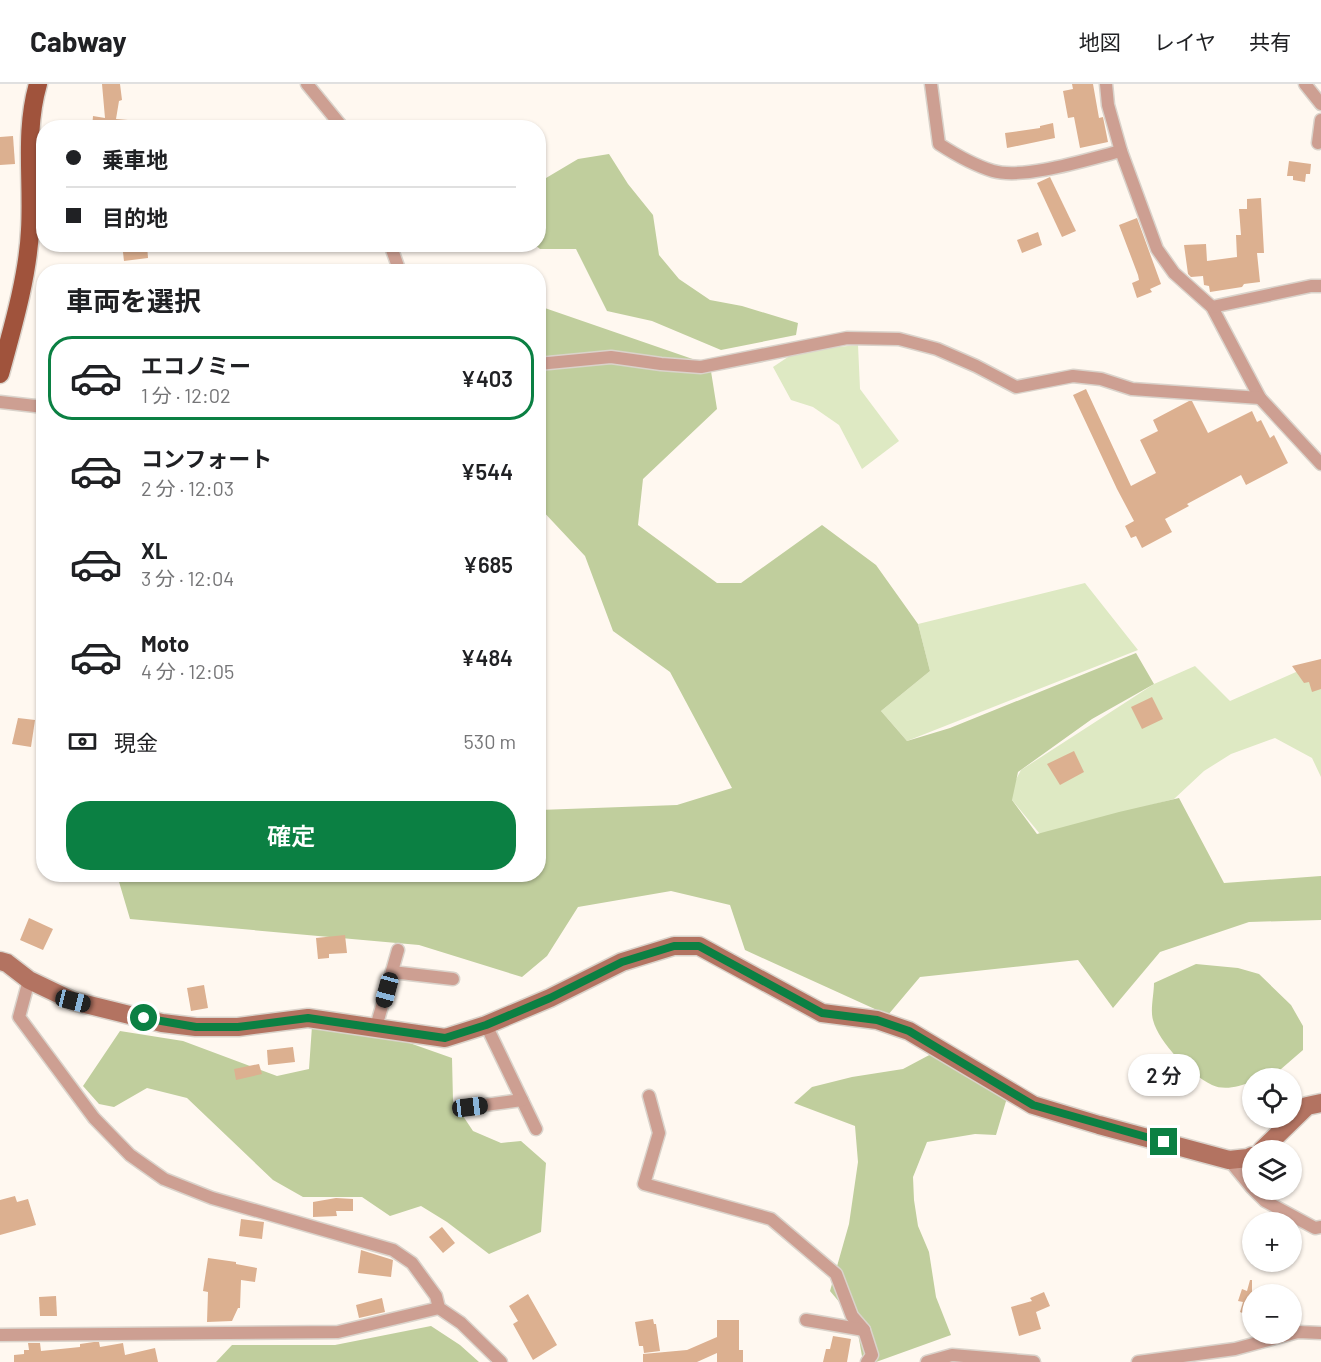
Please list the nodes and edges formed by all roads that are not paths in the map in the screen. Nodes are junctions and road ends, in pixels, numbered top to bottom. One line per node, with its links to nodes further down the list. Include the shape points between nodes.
1 (38, 84): 14 (main road, via 32,103 29,148 31,214 27,262)
2 (307, 84): 7 (street)
3 (932, 84): 10 (street, via 939,144 994,171 1019,174)
4 (1106, 84): 10 (street)
5 (1305, 84): 6 (street)
6 (1321, 104)
7 (336, 120)
8 (1321, 120): 9 (street)
9 (1318, 143)
10 (1121, 151): 12 (street, via 1157,249 1174,273)
11 (1321, 286): 12 (street)
12 (1212, 307): 15 (street)
13 (546, 363): 15 (street, via 611,357 701,367 847,338 898,339 976,366 1016,387 1073,376 1101,379 1132,389)
14 (0, 374)
15 (1260, 398): 18 (street)
16 (0, 402): 17 (street)
17 (36, 406)
18 (1321, 464)
19 (398, 950): 21 (street)
20 (0, 961): 23 (street)
21 (392, 972): 22 (street); 25 (street)
22 (453, 979)
23 (29, 980): 25 (street, via 73,1001 184,1026 238,1027 308,1018); 37 (street, via 19,1017 94,1118 130,1155 164,1179 212,1198 393,1250 412,1263)
24 (486, 1025): 25 (street, via 445,1038); 27 (street); 33 (street, via 622,962 674,946 699,946 822,1013 877,1020 909,1031 1033,1105)
25 (376, 1027)
26 (649, 1096): 39 (street, via 658,1133 644,1184 771,1219 836,1274 852,1316)
27 (522, 1100): 29 (street); 30 (street)
28 (1321, 1103): 31 (street, via 1307,1106)
29 (470, 1107)
30 (536, 1129)
31 (1272, 1140)
32 (1242, 1159): 33 (street)
33 (1229, 1160): 34 (street)
34 (1242, 1176)
35 (1264, 1200): 36 (street, via 1315,1228)
36 (1321, 1227)
37 (440, 1308): 41 (street, via 338,1332); 43 (street)
38 (806, 1320): 39 (street)
39 (864, 1330): 44 (street, via 872,1355)
40 (1321, 1333): 42 (street, via 1298,1332)
41 (0, 1335)
42 (1205, 1358): 47 (street)
43 (501, 1362)
44 (867, 1362)
45 (927, 1362): 46 (street, via 952,1355)
46 (1034, 1362)
47 (1138, 1362)

